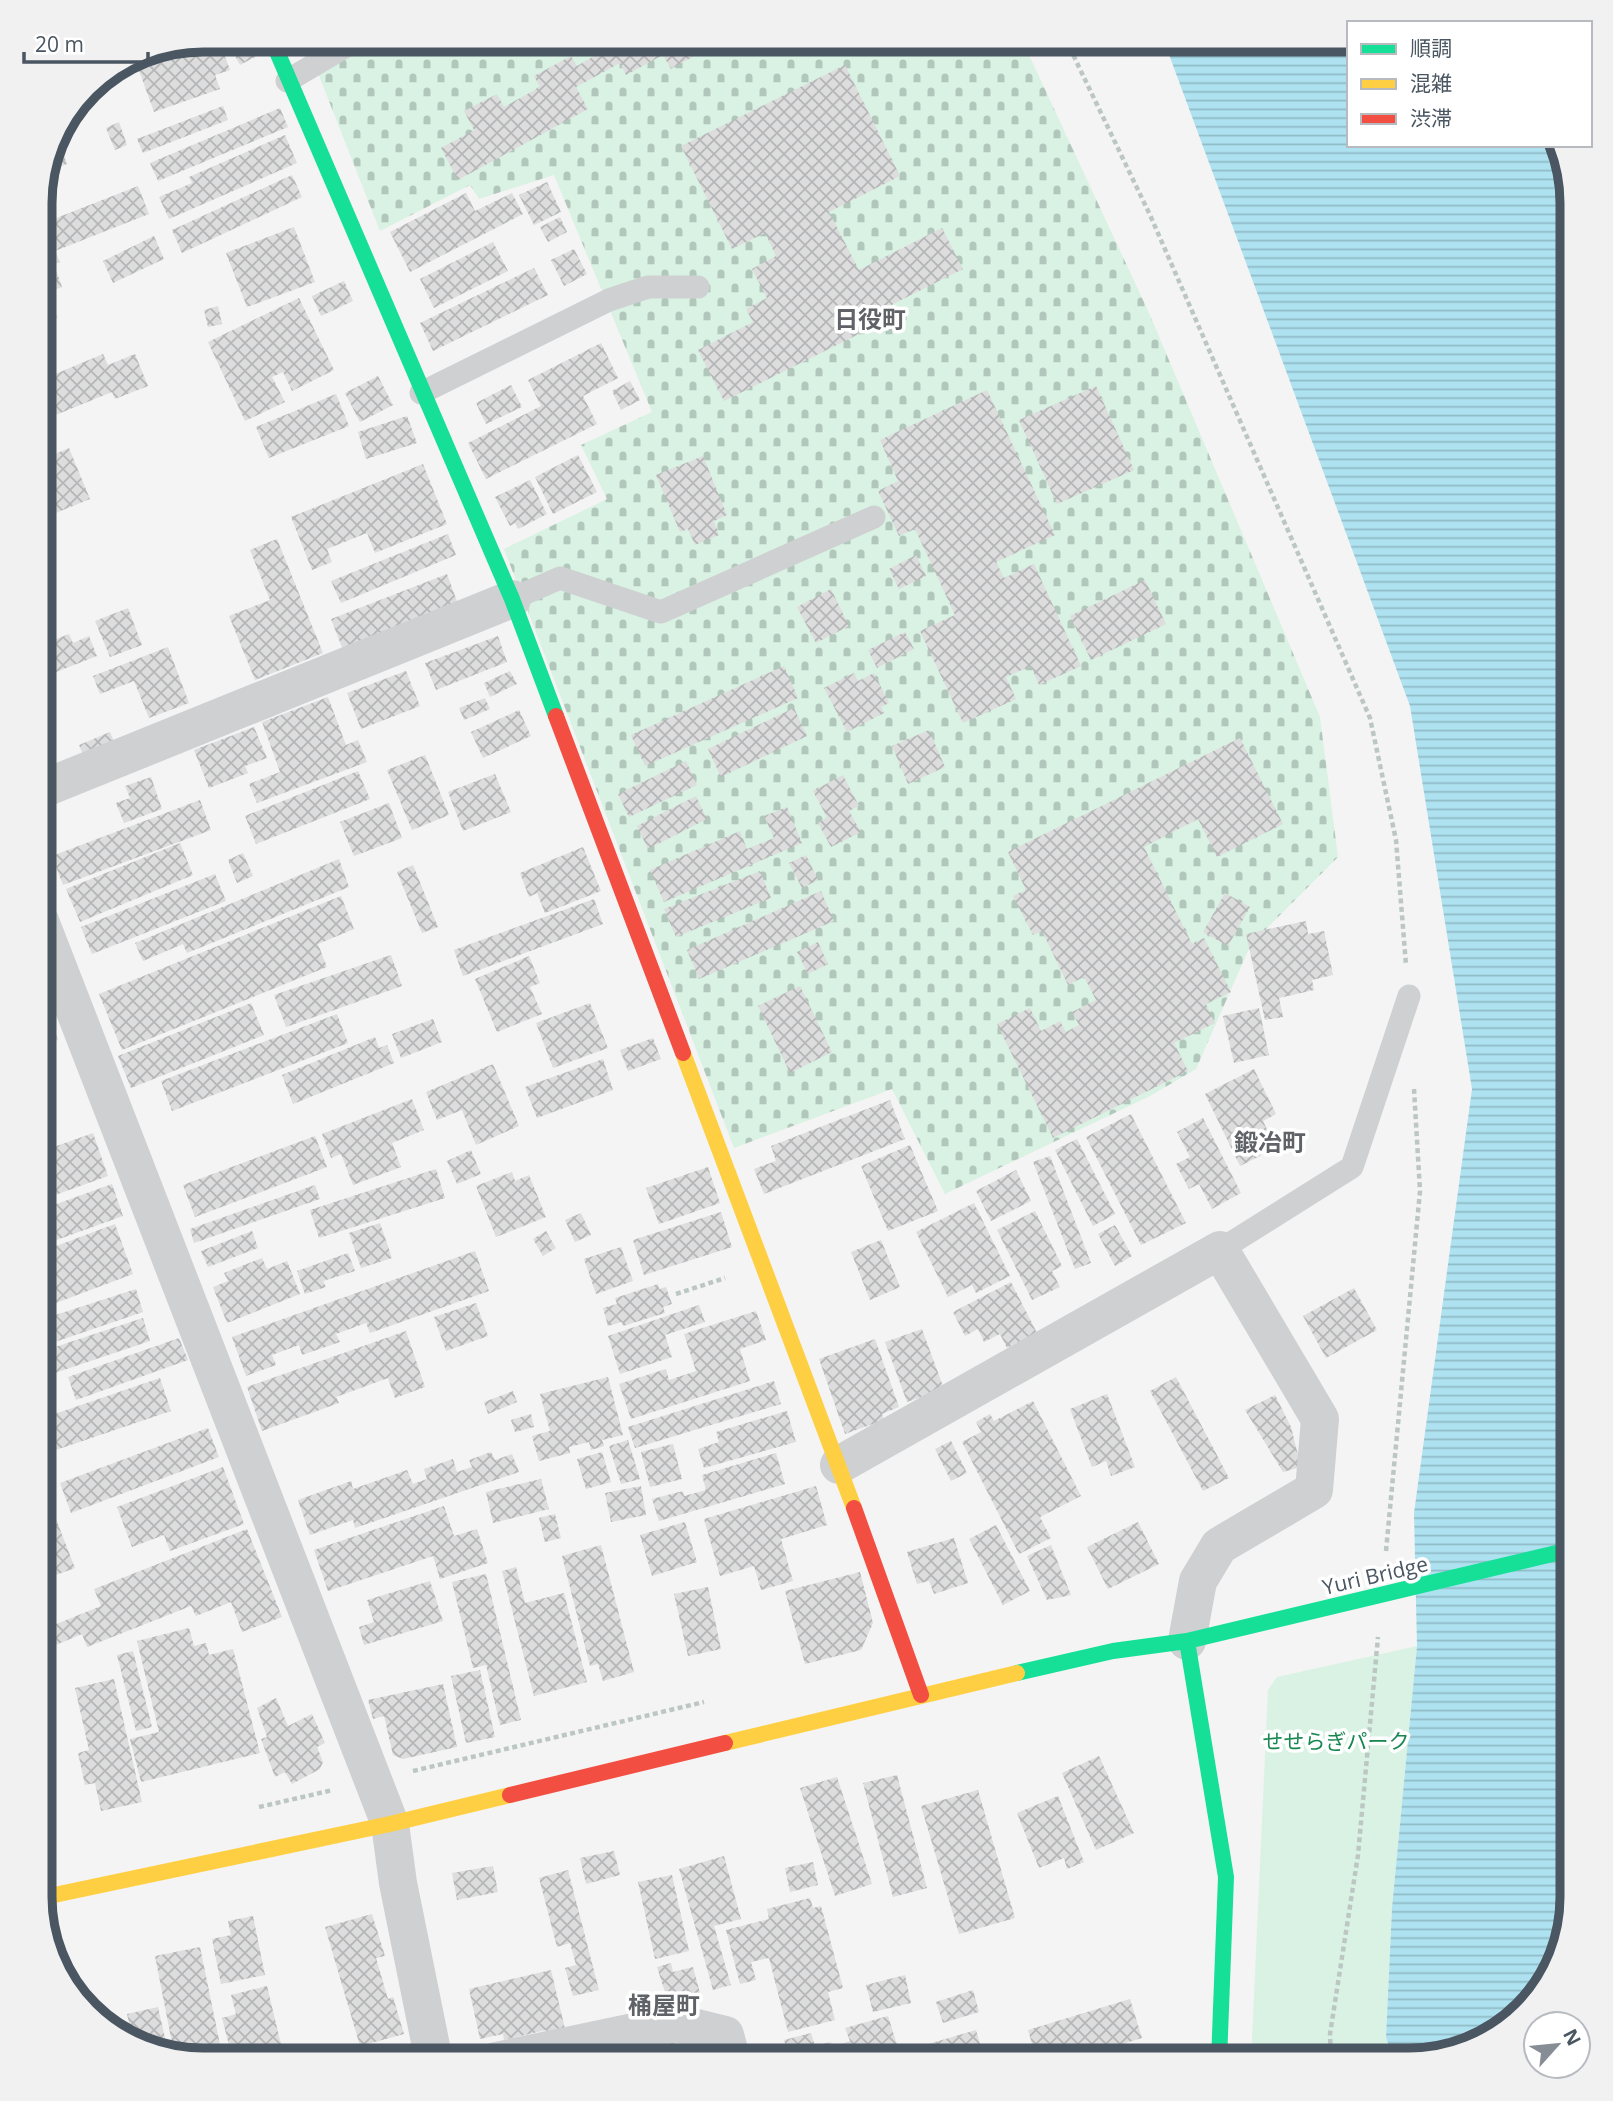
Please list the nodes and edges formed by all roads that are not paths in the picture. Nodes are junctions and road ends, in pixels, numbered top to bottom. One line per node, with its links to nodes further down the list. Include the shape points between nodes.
1 (277, 53): 3 (street)
2 (334, 53): 3 (lane)
3 (287, 81): 5 (street)
4 (698, 287): 5 (lane, via 648,287 609,300)
5 (421, 393): 7 (street)
6 (874, 517): 7 (lane, via 661,612 560,578)
7 (512, 599): 8 (street); 12 (street)
8 (53, 785)
9 (53, 954): 16 (street)
10 (1409, 996): 11 (lane, via 1353,1167)
11 (1220, 1250): 12 (street); 14 (street, via 1320,1419 1314,1490 1219,1546 1198,1581)
12 (839, 1465): 15 (street)
13 (1560, 1552): 14 (street, Yuri Bridge)
14 (1187, 1641): 15 (street, Yuri Bridge, via 1113,1651); 21 (street, via 1226,1877)
15 (921, 1695): 16 (street, Yuri Bridge)
16 (390, 1824): 17 (street, Yuri Bridge); 18 (street)
17 (52, 1895)
18 (431, 2048)
19 (558, 2048): 20 (street, via 676,2023 725,2035)
20 (728, 2048)
21 (1219, 2048)

